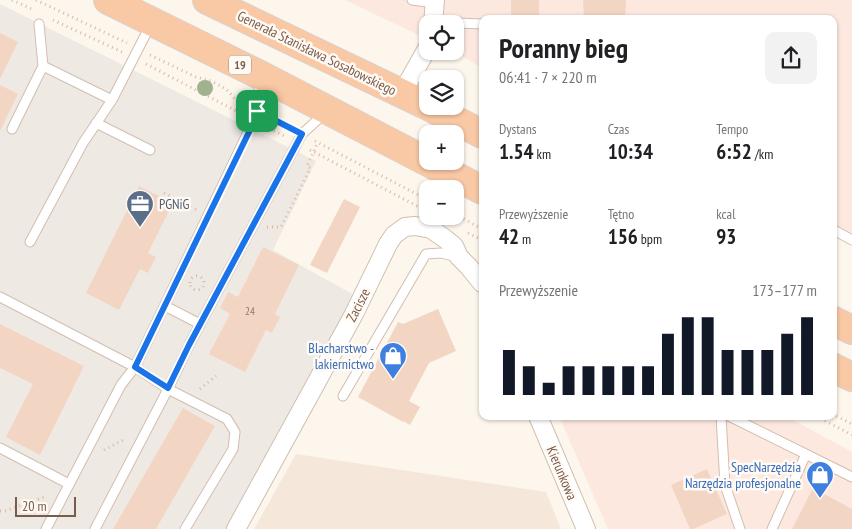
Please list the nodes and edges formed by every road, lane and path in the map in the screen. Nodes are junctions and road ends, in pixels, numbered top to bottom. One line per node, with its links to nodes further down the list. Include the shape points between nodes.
1 (12, 0): 7 (path)
2 (36, 0): 14 (path)
3 (108, 0): 10 (highway, 19)
4 (207, 0): 19 (highway, Generała Stanisława Sosabowskiego)
5 (412, 0): 6 (lane)
6 (435, 1): 8 (street)
7 (39, 13)
8 (434, 15)
9 (48, 17): 15 (path)
10 (152, 22): 14 (lane); 18 (highway, 19)
11 (39, 24): 17 (lane)
12 (464, 24): 13 (lane)
13 (479, 24)
14 (138, 49): 15 (lane); 23 (path, via 211,81 226,89 235,100)
15 (134, 58): 20 (lane); 25 (path)
16 (421, 60): 19 (street)
17 (43, 66): 20 (lane); 27 (lane)
18 (260, 75): 22 (highway, 19); 23 (lane)
19 (402, 93): 21 (highway, Generała Stanisława Sosabowskiego)
20 (112, 100): 26 (lane)
21 (419, 102)
22 (328, 110): 29 (lane); 32 (highway, 19)
23 (257, 111): 25 (lane); 29 (path)
24 (445, 115): 28 (highway, Generała Stanisława Sosabowskiego)
25 (254, 120): 30 (path); 46 (lane)
26 (96, 124): 31 (lane); 41 (lane)
27 (12, 128)
28 (479, 132)
29 (302, 134): 30 (lane); 34 (path)
30 (297, 143): 35 (path); 48 (lane)
31 (150, 150)
32 (479, 188)
33 (164, 193): 36 (path)
34 (419, 195)
35 (419, 207)
36 (197, 210)
37 (464, 219): 38 (path)
38 (479, 227)
39 (837, 232): 40 (lane)
40 (852, 240)
41 (30, 242)
42 (458, 257): 44 (street, Zacisze); 55 (lane, via 426,254); 74 (street, Zacisze, via 454,246 431,230 405,227 394,235)
43 (192, 278): 43 (path, via 192,288 196,291 203,288 203,279 198,276)
44 (479, 279)
45 (0, 297): 50 (lane)
46 (165, 306): 48 (lane); 50 (lane)
47 (837, 322): 49 (highway)
48 (200, 324): 54 (lane)
49 (852, 330)
50 (135, 367): 54 (lane); 67 (lane, via 121,385)
51 (837, 370): 53 (highway)
52 (216, 376): 56 (path)
53 (852, 377)
54 (168, 388): 56 (lane); 63 (lane)
55 (343, 396)
56 (188, 399): 73 (lane, via 227,419 235,432 233,449)
57 (837, 416): 62 (path)
58 (540, 420): 75 (street, Kierunkowa)
59 (721, 420): 76 (lane, via 725,485)
60 (737, 420): 66 (lane)
61 (824, 420): 64 (path)
62 (852, 424)
63 (149, 425): 67 (path); 72 (lane)
64 (852, 435)
65 (0, 448): 69 (lane)
66 (806, 454): 68 (lane); 77 (lane)
67 (80, 464): 69 (lane)
68 (852, 477)
69 (68, 486): 70 (path); 71 (lane)
70 (0, 511)
71 (46, 529)
72 (95, 529)
73 (186, 529)
74 (236, 529)
75 (586, 529)
76 (740, 529)
77 (772, 529)

